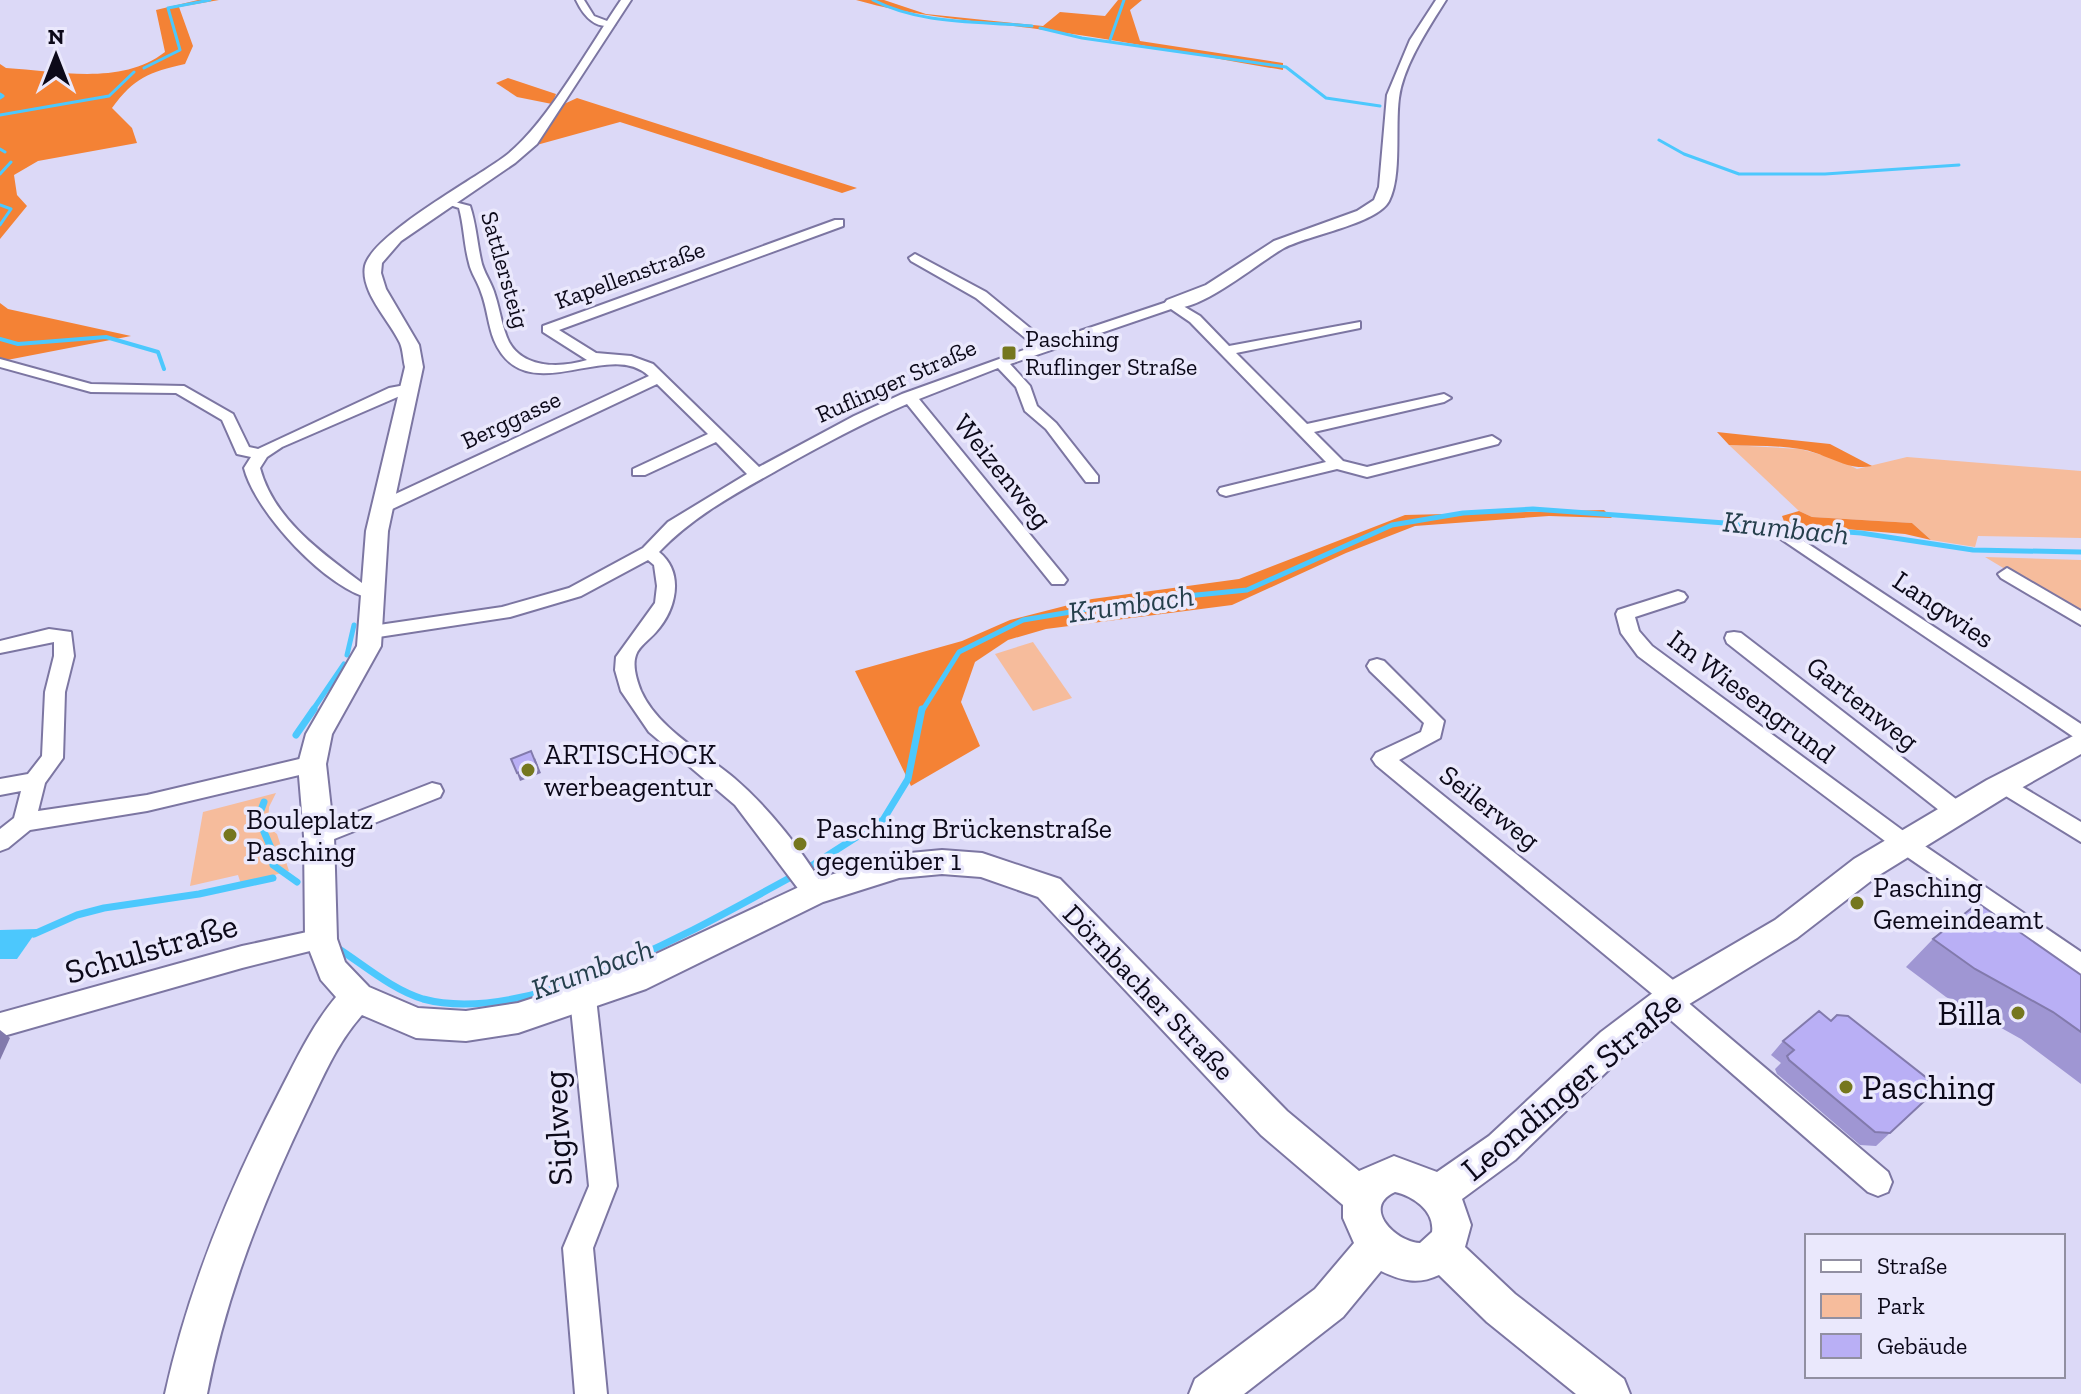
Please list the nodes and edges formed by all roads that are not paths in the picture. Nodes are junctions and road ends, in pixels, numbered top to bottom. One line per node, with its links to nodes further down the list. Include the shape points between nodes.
1 (580, 0): 4 (street, via 597,22)
2 (626, 0): 4 (street, Dörnbacher Straße)
3 (1441, 0): 8 (street, Ruflinger Straße, via 1416,40 1393,95 1381,202 1280,244 1212,289)
4 (611, 24): 5 (street, Dörnbacher Straße, via 532,141)
5 (451, 202): 12 (street, Sattlersteig, via 464,206 475,263 501,340 512,357 549,369); 16 (street, Dörnbacher Straße, via 395,238 373,267 378,289 413,356)
6 (839, 223): 12 (street, Kapellenstraße, via 548,329 584,353)
7 (915, 258): 10 (street, via 981,295)
8 (1173, 304): 10 (street, Ruflinger Straße); 11 (street)
9 (1355, 325): 11 (street)
10 (1044, 346): 13 (street, Ruflinger Straße)
11 (1226, 351): 19 (street)
12 (604, 359): 15 (street, Kapellenstraße, via 636,361)
13 (1000, 361): 17 (street, Ruflinger Straße); 26 (street, via 1023,386 1030,408)
14 (0, 363): 22 (street, via 91,388 179,389 228,417 243,451)
15 (660, 377): 20 (street, Kapellenstraße); 28 (street, Berggasse)
16 (411, 386): 22 (street); 28 (street, Dörnbacher Straße)
17 (907, 397): 25 (street, Ruflinger Straße); 32 (street, Weizenweg)
18 (1444, 398): 19 (street)
19 (1303, 430): 23 (street)
20 (719, 435): 24 (street); 25 (street, Kapellenstraße)
21 (1492, 441): 23 (street, via 1367,472)
22 (261, 454): 33 (street, via 252,468 254,481 291,533 361,591)
23 (1337, 464): 27 (street)
24 (639, 472)
25 (757, 474): 30 (street, Ruflinger Straße, via 682,520)
26 (1092, 479)
27 (1226, 491)
28 (382, 507): 33 (street, Dörnbacher Straße)
29 (1778, 529): 40 (street, Langwies)
30 (649, 552): 36 (street, Ruflinger Straße, via 575,592 536,606); 53 (street, via 662,563 665,599 658,622 625,655 630,685 652,721 742,798)
31 (2007, 574): 35 (street)
32 (1058, 580)
33 (373, 593): 36 (street, Dörnbacher Straße)
34 (1678, 597): 52 (street, Im Wiesengrund, via 1625,614 1637,643)
35 (2081, 619)
36 (372, 632): 42 (street, Dörnbacher Straße, via 319,734)
37 (1734, 638): 47 (street, Gartenweg)
38 (0, 647): 43 (street, via 64,636 52,758)
39 (1377, 666): 58 (street, Seilerweg, via 1431,716 1434,729 1383,759)
40 (2081, 734)
41 (2081, 742): 44 (street, Leondinger Straße)
42 (312, 764): 48 (street, via 147,803); 50 (street, Dörnbacher Straße)
43 (35, 781): 45 (street); 48 (street)
44 (2004, 784): 47 (street, Leondinger Straße); 49 (street)
45 (0, 787)
46 (432, 791): 50 (street)
47 (1957, 812): 52 (street, Leondinger Straße)
48 (24, 822): 51 (street)
49 (2081, 833)
50 (319, 836): 54 (street, Dörnbacher Straße)
51 (0, 842)
52 (1905, 844): 55 (street); 58 (street, Leondinger Straße, via 1786,929)
53 (804, 879): 57 (street, Dörnbacher Straße, via 635,979); 62 (street, Dörnbacher Straße, via 942,862 982,865 1049,888 1274,1123)
54 (321, 939): 56 (street, Dörnbacher Straße, via 332,970); 59 (street, Schulstraße)
55 (2081, 965)
56 (357, 997): 57 (street, Dörnbacher Straße, via 416,1023 441,1026 518,1018); 65 (street, via 330,1031 255,1179 218,1275)
57 (583, 998): 66 (street, Siglweg, via 603,1186 578,1248)
58 (1671, 998): 60 (street); 61 (street, Leondinger Straße, via 1613,1043 1502,1148)
59 (0, 1025)
60 (1878, 1182)
61 (1437, 1194): 62 (street, via 1417,1178 1394,1174 1374,1181); 64 (street, via 1449,1217)
62 (1362, 1197): 63 (street, via 1365,1228)
63 (1377, 1246): 64 (street, via 1418,1263); 67 (street, via 1329,1303)
64 (1442, 1251): 68 (street, via 1501,1308)
65 (186, 1394)
66 (591, 1394)
67 (1210, 1394)
68 (1609, 1394)

